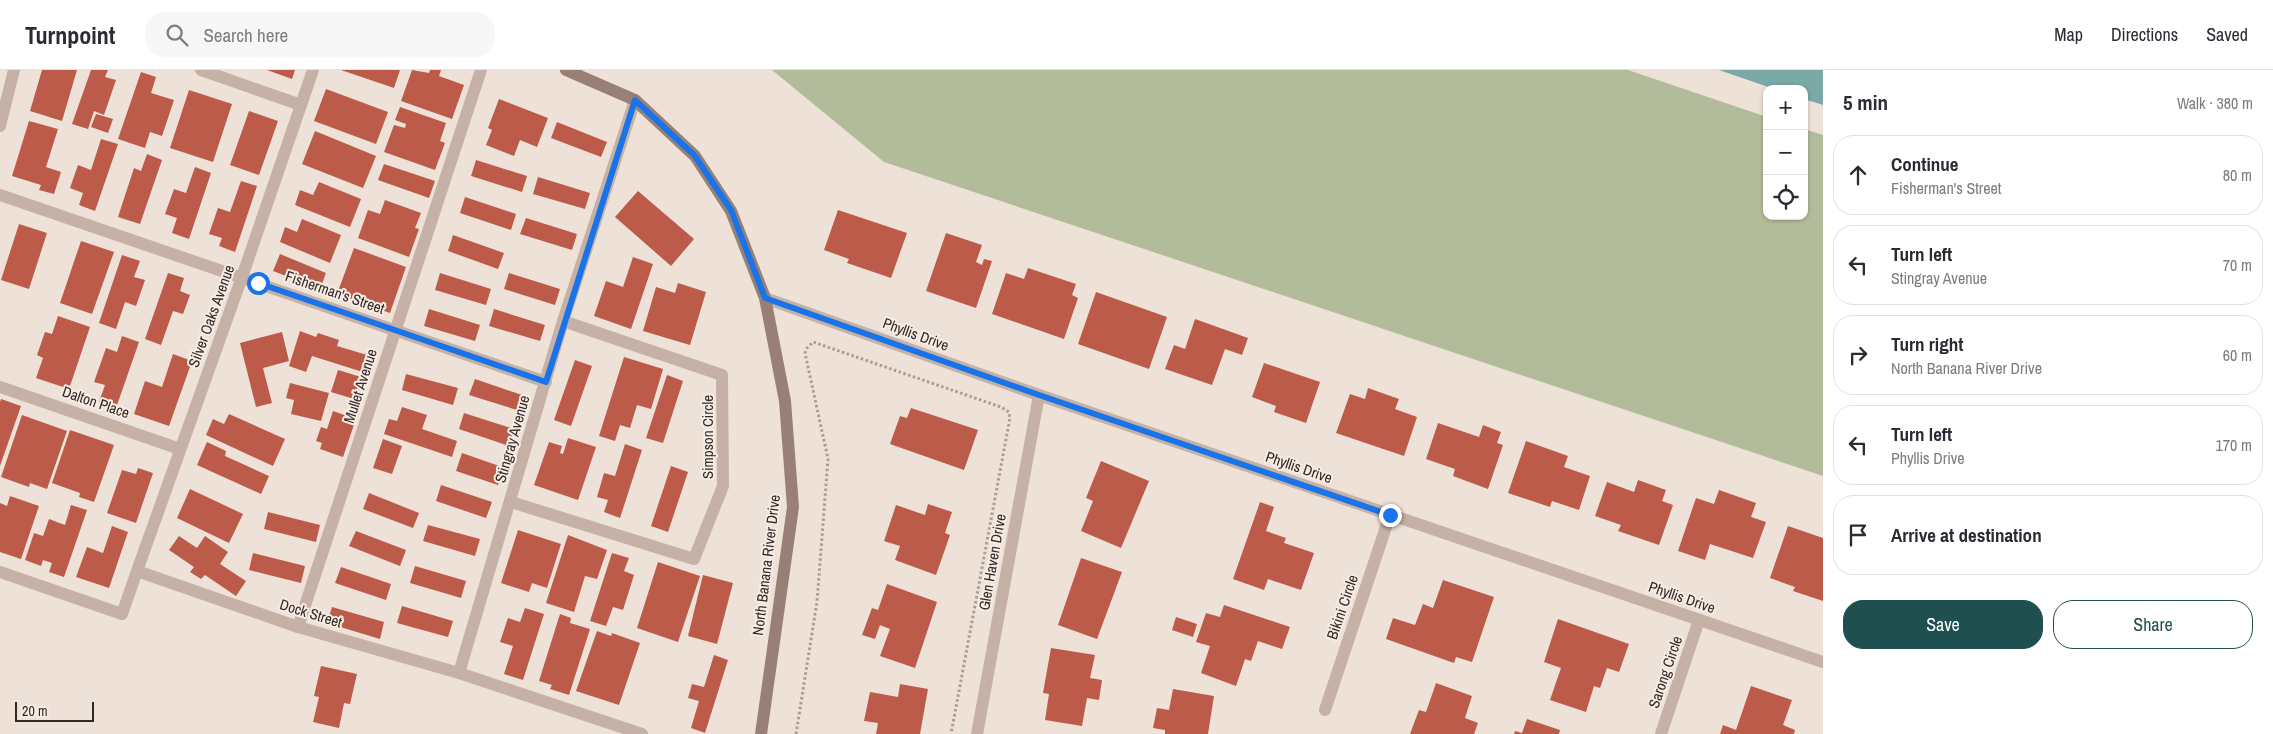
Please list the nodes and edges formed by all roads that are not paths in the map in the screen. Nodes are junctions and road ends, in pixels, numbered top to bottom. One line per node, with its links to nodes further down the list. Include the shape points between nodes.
1 (14, 70): 8 (street)
2 (201, 70): 7 (street)
3 (313, 70): 7 (street, Silver Oaks Avenue)
4 (481, 70): 13 (street, Mullet Avenue)
5 (566, 70): 6 (street, North Banana River Drive)
6 (635, 100): 11 (street, North Banana River Drive, via 695,156 731,210); 12 (street, Stingray Avenue)
7 (301, 105): 10 (street, Silver Oaks Avenue)
8 (0, 126)
9 (0, 195): 10 (street, Fisherman's Street)
10 (242, 278): 13 (street, Fisherman's Street); 17 (street, Silver Oaks Avenue)
11 (765, 298): 16 (street, Phyllis Drive); 28 (street, North Banana River Drive, via 785,401 793,507)
12 (563, 321): 14 (street, Stingray Avenue); 18 (street, Simpson Circle, via 722,375 723,486 694,559)
13 (396, 330): 14 (street, Fisherman's Street); 23 (street, Mullet Avenue)
14 (546, 382): 18 (street, Stingray Avenue)
15 (0, 387): 17 (street, Dalton Place)
16 (1039, 395): 19 (street, Phyllis Drive); 29 (street, Glen Haven Drive)
17 (180, 449): 20 (street, Silver Oaks Avenue)
18 (511, 502): 25 (street, Stingray Avenue)
19 (1390, 515): 22 (street, Phyllis Drive); 26 (street, Bikini Circle)
20 (137, 571): 21 (street, via 122,614); 23 (street, Dock Street)
21 (0, 572)
22 (1699, 620): 24 (street, Phyllis Drive); 30 (street, Sarong Circle)
23 (298, 627): 25 (street, Dock Street)
24 (1823, 662)
25 (459, 673): 27 (street, Dock Street)
26 (1325, 710)
27 (642, 734)
28 (761, 734)
29 (977, 734)
30 (1661, 734)

